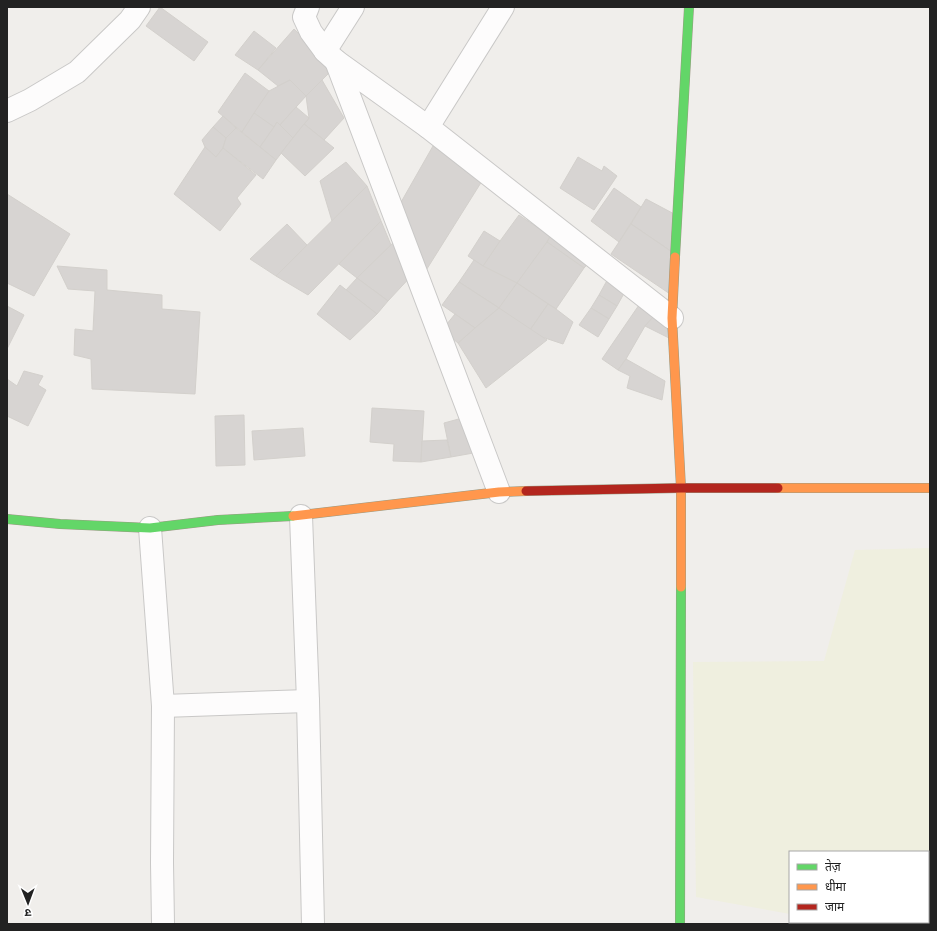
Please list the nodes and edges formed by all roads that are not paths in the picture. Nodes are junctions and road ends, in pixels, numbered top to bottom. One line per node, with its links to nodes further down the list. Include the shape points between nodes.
1 (139, 7): 7 (street, via 130,20 76,72)
2 (308, 7): 6 (street, via 304,17 311,32)
3 (354, 7): 6 (street)
4 (503, 7): 8 (street)
5 (689, 7): 9 (street)
6 (331, 56): 8 (street); 12 (street)
7 (7, 111)
8 (428, 127): 9 (street)
9 (672, 318): 10 (street)
10 (681, 488): 11 (street); 12 (street); 20 (street)
11 (930, 488)
12 (499, 492): 13 (street)
13 (301, 516): 15 (street, via 218,520); 16 (street)
14 (7, 519): 15 (street)
15 (150, 528): 17 (street)
16 (308, 701): 17 (street); 19 (street)
17 (163, 706): 18 (street)
18 (163, 924)
19 (313, 924)
20 (680, 924)

